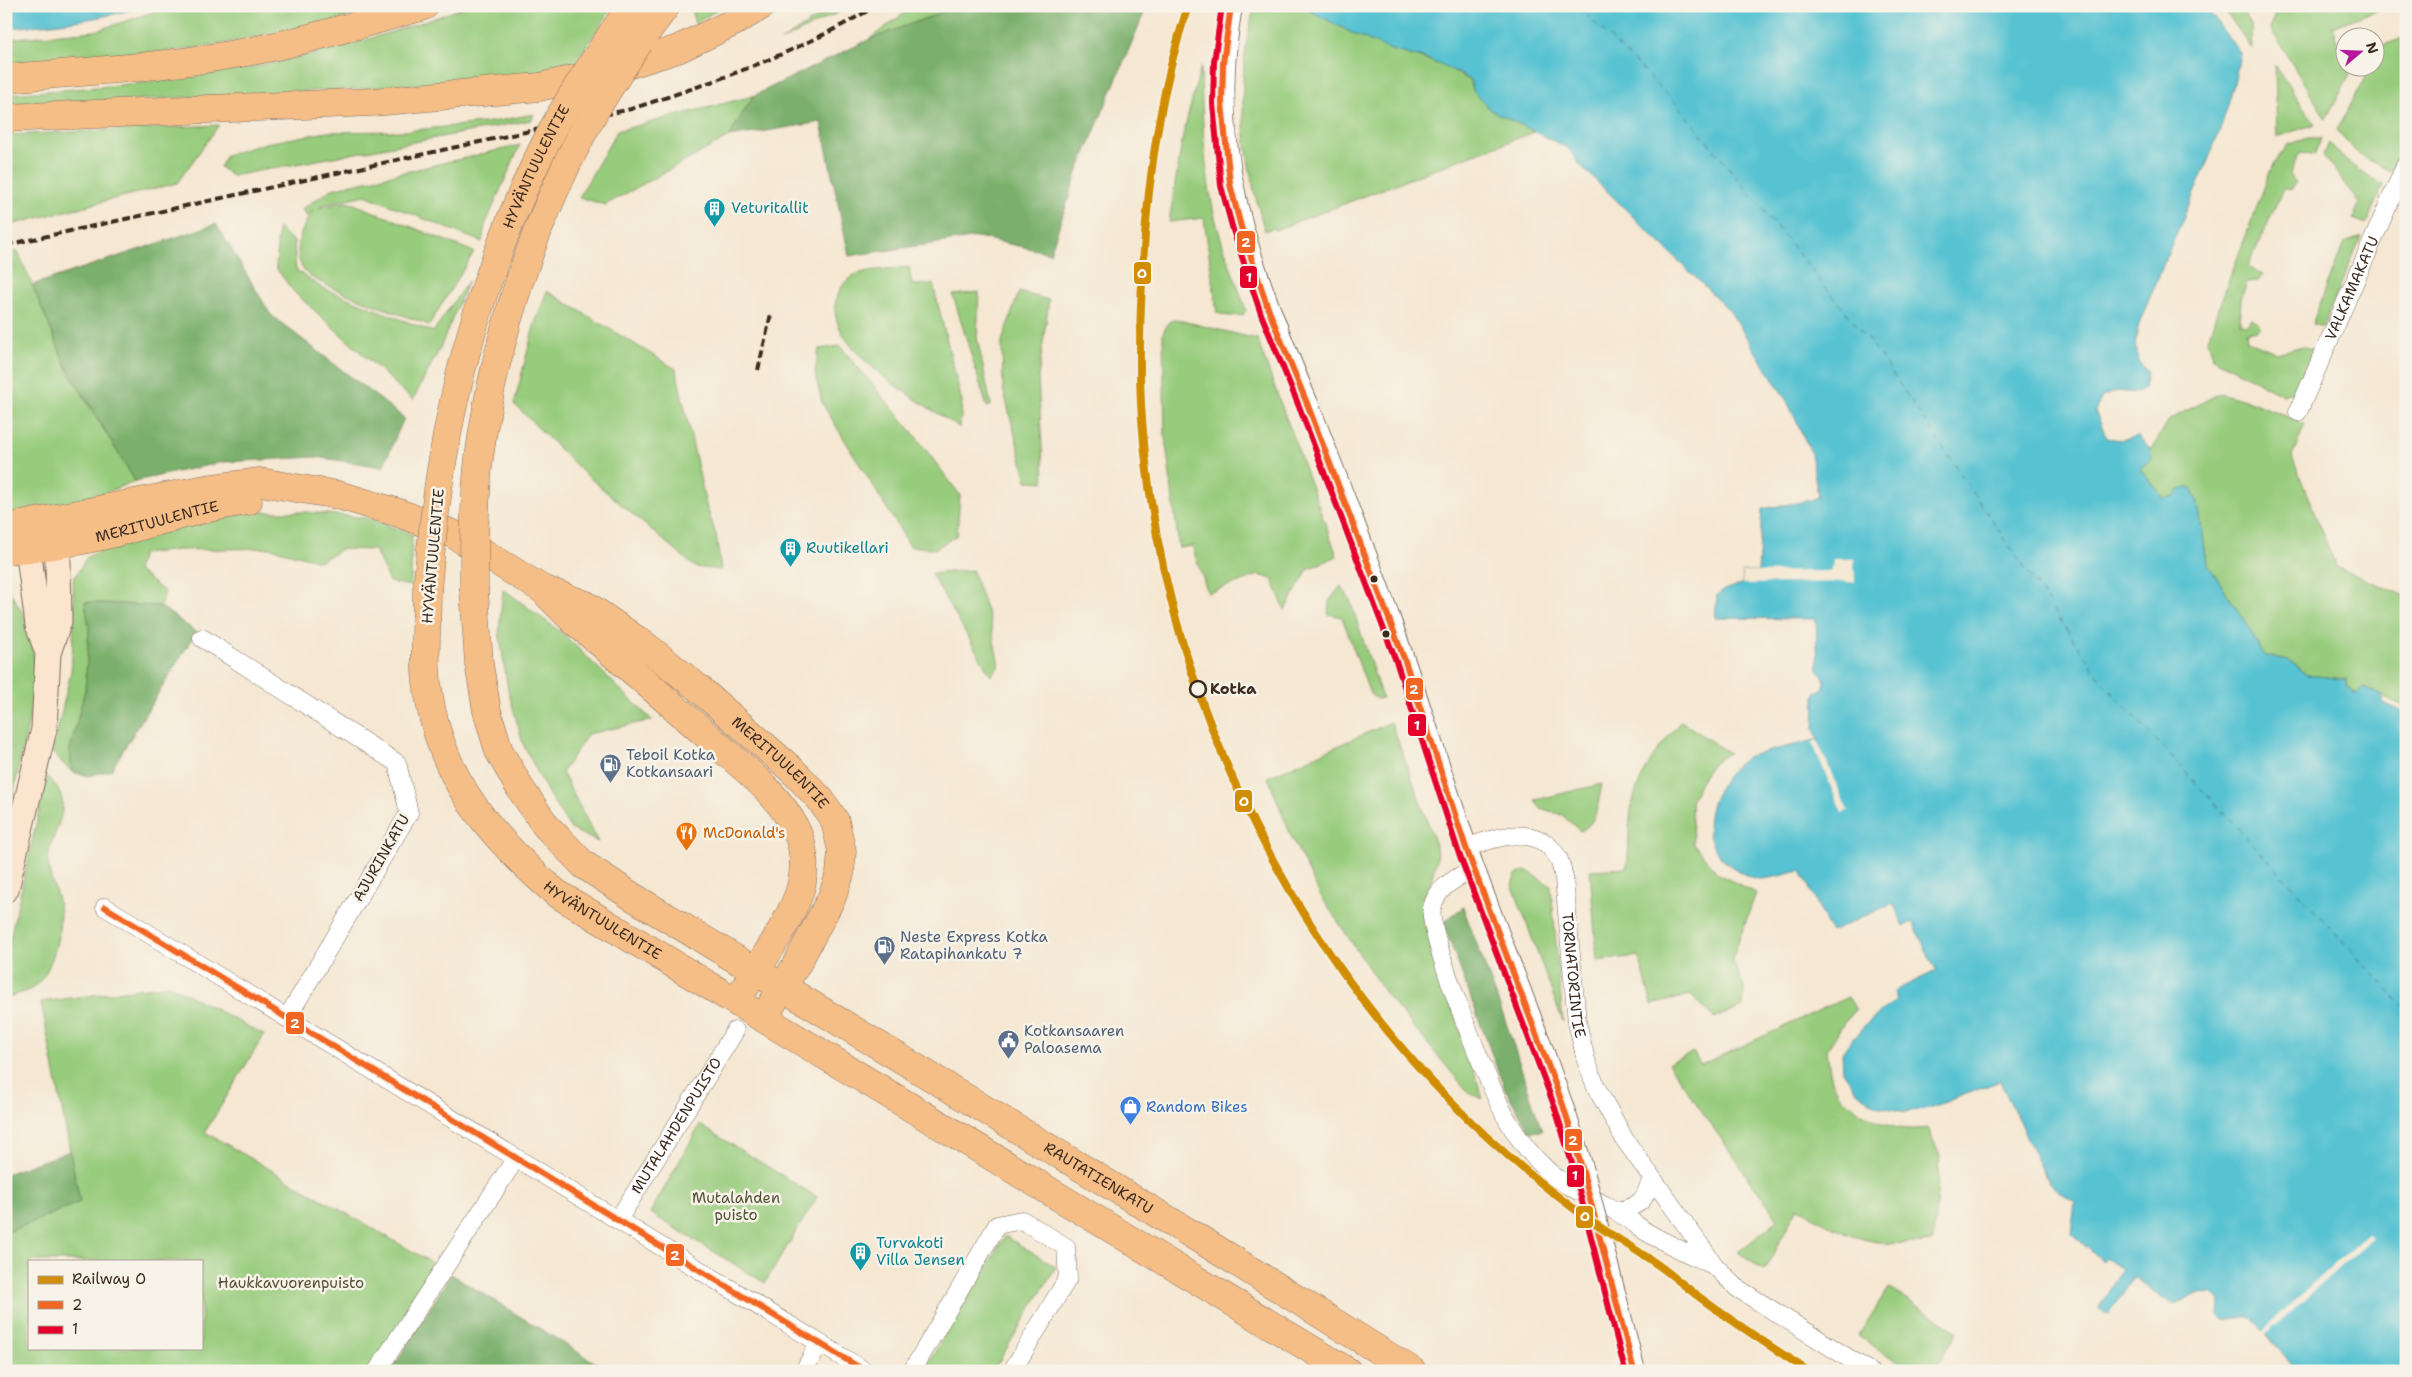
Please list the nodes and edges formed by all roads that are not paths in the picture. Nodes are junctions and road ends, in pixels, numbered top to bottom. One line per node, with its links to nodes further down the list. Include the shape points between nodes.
1 (424, 6): 6 (main road, via 284,44 211,58)
2 (632, 6): 23 (main road, HYVÄNTUULENTIE, bridge, via 555,124 503,239 480,308 457,392 435,509 427,590 426,670 437,729 448,763 478,814 502,843 556,893)
3 (666, 6): 21 (main road, HYVÄNTUULENTIE, bridge, via 639,42 584,130 531,245 491,390 479,458 474,518 479,664 487,711 499,751 546,826 584,865)
4 (760, 6): 7 (main road, via 678,49 540,88 373,102)
5 (1231, 6): 18 (street, via 1223,63 1222,103 1230,184 1240,227 1269,312 1405,661)
6 (6, 78)
7 (6, 118)
8 (2406, 164): 9 (street, VALKAMAKATU)
9 (2298, 412)
10 (306, 490): 11 (main road, MERITUULENTIE, via 260,482 234,484); 13 (main road, MERITUULENTIE, via 210,507); 15 (main road, MERITUULENTIE, via 374,504 452,534)
11 (39, 523): 12 (main road, MERITUULENTIE); 13 (main road); 14 (main road)
12 (6, 528)
13 (56, 545): 14 (main road, MERITUULENTIE); 17 (main road, via 59,622)
14 (17, 549): 17 (main road)
15 (542, 589): 21 (main road, MERITUULENTIE, via 573,620 742,767 784,809 797,831 804,854 802,882 794,904); 22 (main road, MERITUULENTIE, via 586,605 654,652 792,770 820,798 835,821 842,851 840,874 832,898)
16 (202, 638): 25 (street, AJURINKATU, via 397,763 409,813)
17 (48, 653): 19 (main road, via 44,729)
18 (1470, 858): 28 (street, TORNATORINTIE, via 1494,837 1515,834 1537,839 1550,847 1558,858 1564,878 1577,1022 1586,1060 1596,1087 1625,1140); 29 (street, TORNATORINTIE, via 1435,898 1431,911 1434,936 1490,1084 1508,1121 1544,1167 1560,1181); 40 (street, bridge, via 1563,1105)
19 (6, 889)
20 (105, 908): 25 (street)
21 (755, 971): 22 (main road, HYVÄNTUULENTIE); 23 (main road, MERITUULENTIE)
22 (782, 987): 24 (main road, MERITUULENTIE); 33 (main road, RAUTATIENKATU, via 1211,1246)
23 (736, 1001): 24 (main road, HYVÄNTUULENTIE)
24 (764, 1017): 39 (main road)
25 (287, 1018): 27 (street)
26 (735, 1031): 30 (street, MUTALAHDENPUISTO)
27 (516, 1158): 30 (street); 34 (street)
28 (1652, 1178): 29 (street, via 1646,1197 1635,1207); 31 (street, TORNATORINTIE)
29 (1617, 1212): 31 (street, TORNATORINTIE, via 1649,1233)
30 (618, 1220): 32 (street)
31 (1715, 1266): 41 (street, TORNATORINTIE, via 1737,1288)
32 (819, 1343): 35 (street); 36 (street)
33 (1402, 1368)
34 (377, 1371)
35 (804, 1371)
36 (865, 1371)
37 (912, 1371): 38 (street, via 997,1226 1022,1220 1066,1247 1068,1278)
38 (1012, 1371)
39 (1347, 1371)
40 (1634, 1371)
41 (1869, 1371)

